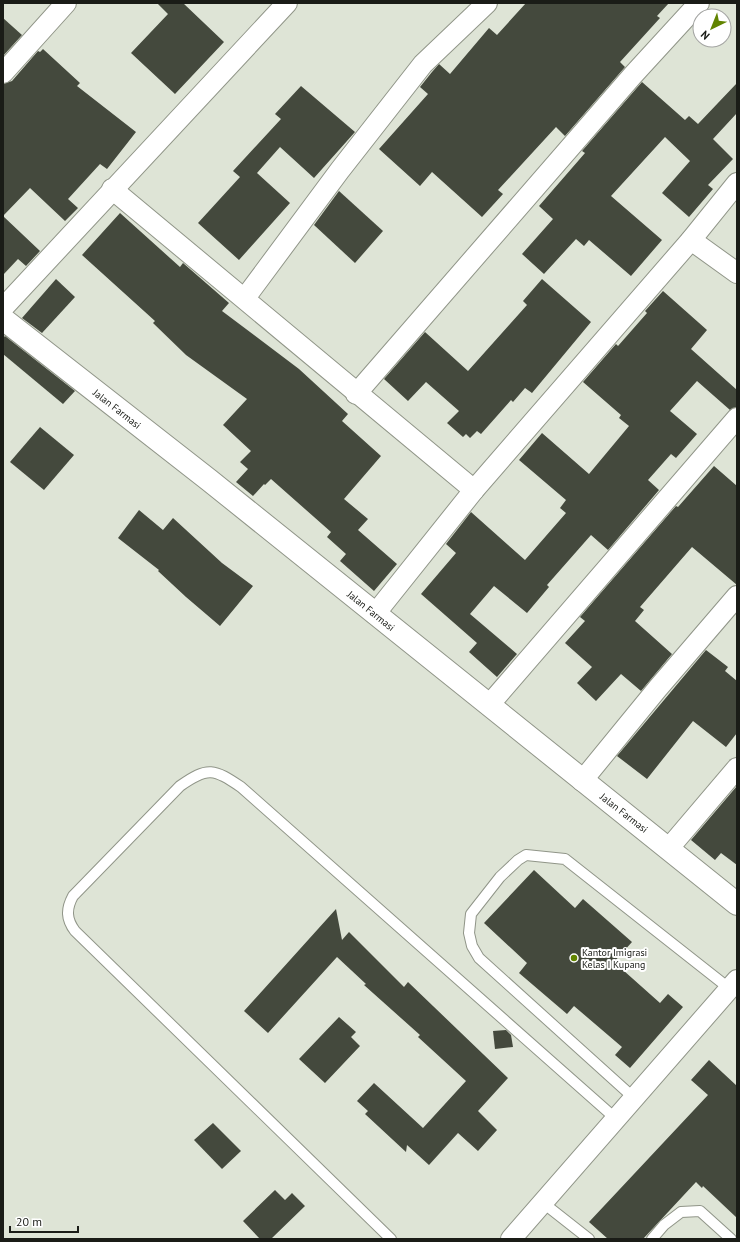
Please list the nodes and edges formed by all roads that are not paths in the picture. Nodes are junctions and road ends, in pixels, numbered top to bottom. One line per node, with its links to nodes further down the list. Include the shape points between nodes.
1 (66, 3): 5 (street)
2 (287, 3): 7 (street)
3 (487, 3): 10 (street, via 424,64 340,170)
4 (699, 3): 13 (street)
5 (3, 73)
6 (737, 183): 8 (street)
7 (112, 189): 10 (street); 11 (street)
8 (691, 240): 9 (street); 15 (street)
9 (737, 273)
10 (245, 298): 13 (street)
11 (3, 308)
12 (3, 319): 17 (street, Jalan Farmasi)
13 (356, 394): 15 (street)
14 (737, 418): 18 (street)
15 (474, 490): 17 (street)
16 (737, 596): 20 (street)
17 (375, 614): 18 (street, Jalan Farmasi)
18 (489, 705): 20 (street, Jalan Farmasi)
19 (737, 768): 21 (street)
20 (582, 781): 21 (street, Jalan Farmasi)
21 (669, 848): 22 (street, Jalan Farmasi)
22 (737, 904)
23 (733, 984): 24 (street); 24 (lane, via 565,859 526,856 500,877 471,914 468,933 478,958)
24 (634, 1098): 25 (street)
25 (615, 1118): 26 (street); 27 (lane, via 241,787 219,773 196,775 180,786 73,896 67,913 70,923 75,931)
26 (542, 1202): 28 (street); 29 (lane)
27 (391, 1239)
28 (511, 1239)
29 (589, 1239)
30 (652, 1239): 31 (lane, via 664,1225 681,1212 700,1210)
31 (731, 1239)

